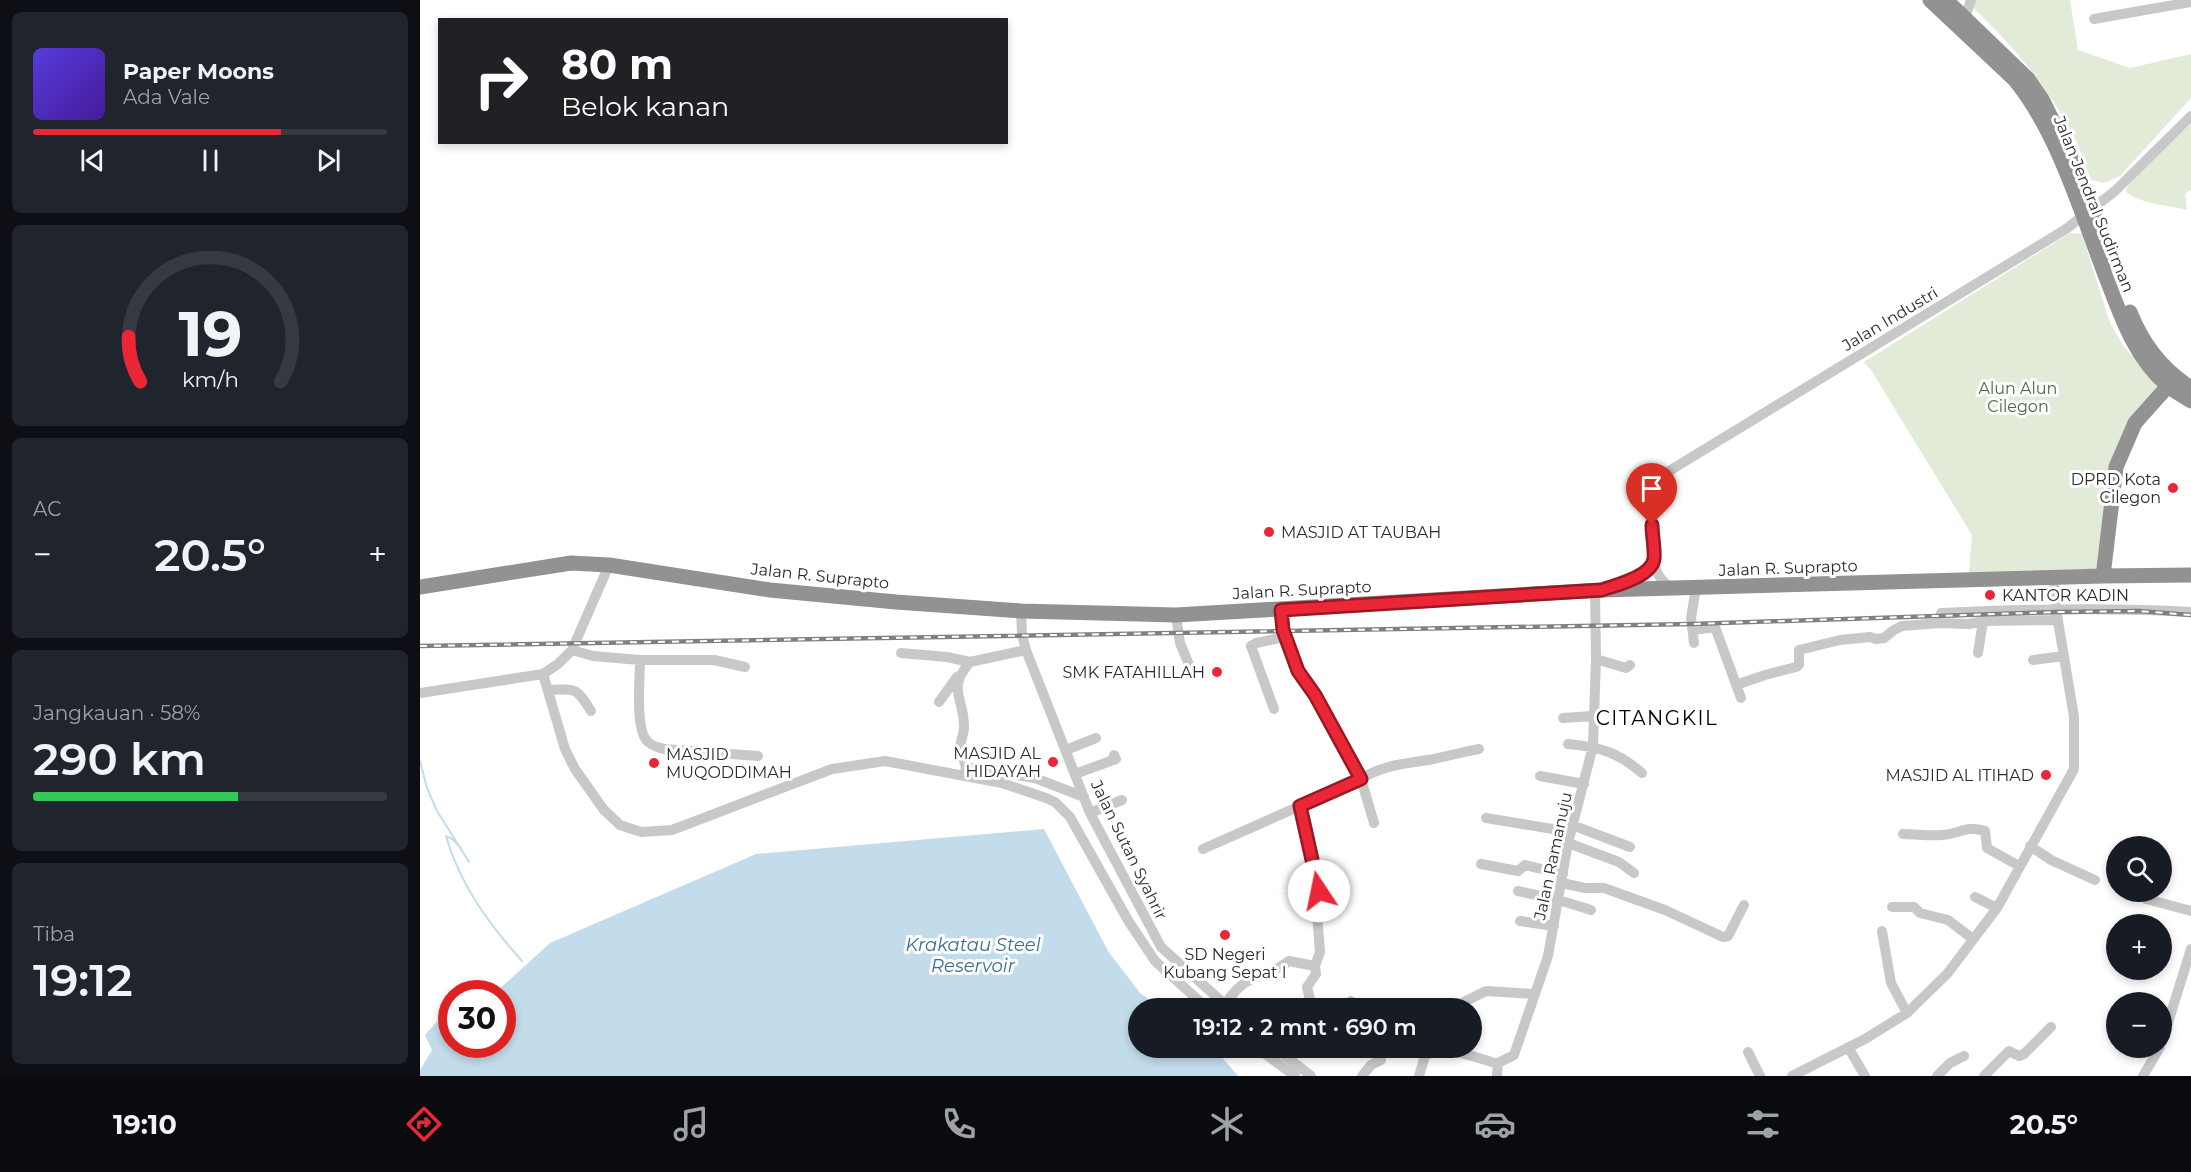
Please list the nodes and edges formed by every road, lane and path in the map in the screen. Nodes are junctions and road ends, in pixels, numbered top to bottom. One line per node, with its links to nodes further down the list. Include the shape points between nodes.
1 (1930, 0): 8 (highway, Jalan Jendral Sudirman, via 2025,93)
2 (1946, 0): 5 (highway, Jalan Jendral Sudirman)
3 (1971, 0): 5 (street)
4 (2191, 2): 6 (street)
5 (1965, 17): 8 (highway, Jalan Jendral Sudirman, via 2028,79 2042,99 2076,168)
6 (2094, 19)
7 (2191, 116): 8 (street, Jalan Industri, via 2115,191)
8 (2087, 213): 9 (highway, Jalan Jendral Sudirman, via 2122,320 2144,360); 10 (highway, Jalan Jendral Sudirman, via 2145,341 2164,367); 12 (street, Jalan Industri, via 1972,288 1656,479 1651,507)
9 (2168, 386): 11 (highway, Jalan Jendral Sudirman); 15 (highway, via 2135,423 2116,467)
10 (2191, 388)
11 (2191, 401)
12 (1654, 561): 19 (street, Jalan Industri, via 1660,578); 20 (street, via 1631,581)
13 (609, 565): 17 (highway, Jalan R. Suprapto, via 571,563 534,567); 22 (highway, Jalan R. Suprapto, via 770,590); 31 (street)
14 (2191, 575): 15 (highway, Jalan R. Suprapto)
15 (2103, 576): 16 (highway, Jalan R. Suprapto)
16 (2054, 578): 18 (highway, Jalan R. Suprapto); 25 (street)
17 (420, 587)
18 (1696, 588): 19 (highway, Jalan R. Suprapto); 28 (street)
19 (1671, 589): 20 (highway, Jalan R. Suprapto)
20 (1599, 590): 21 (highway, Jalan R. Suprapto); 36 (street, Jalan Ramanuju)
21 (1281, 610): 26 (highway, Jalan R. Suprapto); 29 (street)
22 (1021, 611): 26 (highway, Jalan R. Suprapto); 32 (street, Jalan Sutan Syahrir)
23 (2191, 612): 25 (street)
24 (1941, 613): 25 (street)
25 (2057, 614): 27 (street); 35 (street)
26 (1176, 615): 41 (street, via 1177,633)
27 (1983, 621): 34 (street); 45 (street, via 1902,626 1884,638 1808,646 1798,651 1798,666)
28 (1693, 630): 30 (street); 45 (street, via 1715,627)
29 (1285, 637): 50 (street, via 1251,646); 65 (street, via 1300,676 1315,695)
30 (1694, 643)
31 (572, 650): 37 (street); 43 (street)
32 (1026, 650): 39 (street); 58 (street, Jalan Sutan Syahrir)
33 (902, 653): 39 (street)
34 (1978, 653)
35 (2064, 656): 38 (street); 75 (street, via 2074,717 2076,761)
36 (1596, 659): 40 (street, via 1626,668); 52 (street, Jalan Ramanuju)
37 (640, 660): 42 (street, via 714,660); 60 (street, via 641,720 643,734 652,746)
38 (2033, 660)
39 (970, 662): 44 (street)
40 (1630, 665)
41 (1190, 666)
42 (745, 667)
43 (543, 674): 46 (street); 47 (street)
44 (959, 674): 49 (street); 61 (street, via 957,690 964,725 960,748)
45 (1736, 685): 48 (street)
46 (549, 690): 51 (street, via 573,689); 61 (street, via 565,748 590,793 620,825 640,832 672,830 832,769 885,761)
47 (420, 693)
48 (1741, 698)
49 (939, 702)
50 (1274, 708)
51 (591, 711)
52 (1593, 716): 53 (street); 56 (street, Jalan Ramanuju)
53 (1563, 718)
54 (1096, 738): 58 (street)
55 (1568, 744): 56 (street)
56 (1593, 746): 62 (street, via 1616,754); 66 (street, Jalan Ramanuju)
57 (1479, 749): 65 (street, via 1396,764)
58 (1066, 750): 63 (street, Jalan Sutan Syahrir)
59 (1114, 755): 63 (street, via 1116,759)
60 (758, 756)
61 (965, 771): 67 (street, via 1035,778); 99 (street, via 1046,798 1063,810 1077,827 1155,961)
62 (1642, 773)
63 (1076, 774): 67 (street, Jalan Sutan Syahrir)
64 (1540, 776): 66 (street)
65 (1361, 779): 69 (street); 72 (street)
66 (1584, 784): 73 (street, Jalan Ramanuju)
67 (1084, 797): 70 (street, Jalan Sutan Syahrir)
68 (1122, 800): 70 (street)
69 (1300, 806): 77 (street); 97 (street, via 1319,890 1316,903 1320,952)
70 (1090, 813): 100 (street, Jalan Sutan Syahrir, via 1161,946)
71 (1486, 818): 73 (street)
72 (1374, 823)
73 (1570, 833): 76 (street); 80 (street); 81 (street, Jalan Ramanuju)
74 (1903, 834): 79 (street, via 1946,835 1978,829 1985,831 1987,848)
75 (2030, 846): 79 (street); 82 (street)
76 (1630, 847)
77 (1203, 849)
78 (1481, 864): 81 (street, via 1518,871 1525,865)
79 (2019, 866): 89 (street)
80 (1634, 873)
81 (1562, 879): 85 (street, Jalan Ramanuju); 87 (street, via 1585,888 1604,888 1665,910 1723,938 1728,936)
82 (2095, 880)
83 (1518, 891): 85 (street)
84 (1975, 897): 89 (street)
85 (1559, 900): 90 (street); 93 (street, Jalan Ramanuju)
86 (2157, 902): 91 (street)
87 (1744, 905)
88 (1892, 907): 95 (street, via 1914,907 1920,913 1948,920)
89 (1997, 908): 95 (street)
90 (1591, 910)
91 (2191, 911)
92 (1520, 921): 93 (street)
93 (1554, 926): 98 (street, Jalan Ramanuju)
94 (1882, 931): 105 (street, via 1887,972)
95 (1973, 939): 105 (street, via 1947,974)
96 (2191, 949): 104 (street)
97 (1315, 966): 101 (street, via 1289,961 1247,981); 102 (street, via 1316,974 1307,987)
98 (1535, 994): 103 (street, via 1486,991); 114 (street, Jalan Ramanuju, via 1514,1055)
99 (1196, 998)
100 (1219, 998)
101 (1232, 998)
102 (1310, 998)
103 (1472, 998)
104 (2172, 1010)
105 (1907, 1013): 107 (street)
106 (2051, 1027): 123 (street, via 2024,1054 2009,1051)
107 (1848, 1047): 120 (street); 121 (street)
108 (1748, 1052): 119 (street)
109 (1964, 1056): 122 (street)
110 (1271, 1058): 115 (street)
111 (1290, 1058): 116 (street)
112 (2154, 1058): 124 (street)
113 (1381, 1060): 117 (street)
114 (1498, 1070): 118 (street, via 1472,1054 1432,1052 1425,1056)
115 (1295, 1076)
116 (1311, 1076)
117 (1362, 1076)
118 (1419, 1076)
119 (1760, 1076)
120 (1792, 1076)
121 (1866, 1076)
122 (1937, 1076)
123 (1984, 1076)
124 (2143, 1076)

